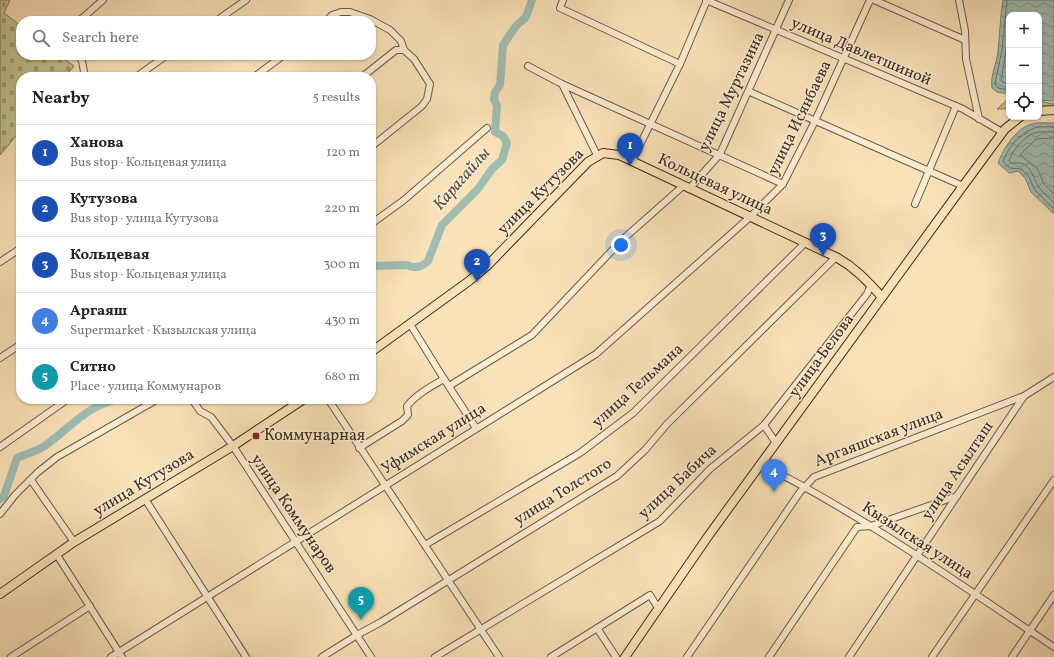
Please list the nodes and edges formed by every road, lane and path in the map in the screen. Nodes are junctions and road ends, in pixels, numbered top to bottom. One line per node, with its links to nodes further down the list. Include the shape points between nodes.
1 (103, 0): 9 (street)
2 (246, 0): 10 (street)
3 (563, 0): 21 (street, via 560,8)
4 (707, 0): 14 (street, улица Давлетшиной); 21 (street)
5 (790, 0): 14 (street, улица Муртазина)
6 (870, 0): 17 (street, улица Исянбаева)
7 (874, 0): 15 (street)
8 (959, 0): 15 (street)
9 (84, 16)
10 (223, 16)
11 (331, 16): 12 (street, via 341,12)
12 (361, 16)
13 (376, 22): 16 (street, via 390,30)
14 (776, 30): 17 (street, улица Давлетшиной); 28 (street, улица Муртазина)
15 (965, 40): 32 (street, via 966,59)
16 (404, 50): 26 (street, via 396,50); 38 (street, via 418,65 430,84 428,99)
17 (843, 59): 29 (street, улица Давлетшиной); 34 (street, улица Исянбаева)
18 (81, 60): 23 (street)
19 (160, 60): 24 (street)
20 (277, 60): 25 (street)
21 (680, 64): 35 (street)
22 (528, 66): 27 (street, Кольцевая улица)
23 (84, 72)
24 (143, 72)
25 (261, 72)
26 (368, 72)
27 (562, 84): 35 (street, Кольцевая улица); 40 (street)
28 (750, 92): 34 (street); 39 (street, улица Муртазина)
29 (956, 106): 32 (street, улица Давлетшиной); 42 (street)
30 (1054, 110): 31 (main road)
31 (1042, 111)
32 (979, 119): 37 (street, улица Давлетшиной)
33 (1016, 120): 37 (main road, улица Белова)
34 (815, 121): 42 (street); 43 (street, улица Исянбаева)
35 (651, 123): 39 (street, Кольцевая улица); 41 (street)
36 (487, 128): 48 (street, via 404,200)
37 (1002, 132): 44 (main road, улица Белова)
38 (376, 143)
39 (720, 154): 43 (street, Кольцевая улица); 45 (street, улица Муртазина)
40 (597, 155): 41 (main road, Кольцевая улица, via 612,153); 55 (main road, улица Кутузова, via 487,266)
41 (632, 160): 45 (main road, Кольцевая улица)
42 (930, 172): 44 (street); 46 (street)
43 (783, 184): 47 (street, улица Исянбаева)
44 (963, 186): 54 (main road, улица Белова)
45 (686, 188): 47 (main road, Кольцевая улица); 61 (street, улица Муртазина, via 622,240 532,335)
46 (915, 204)
47 (750, 217): 49 (main road, Кольцевая улица); 69 (street, Уфимская улица, via 596,354)
48 (376, 220)
49 (806, 242): 51 (main road, Кольцевая улица); 85 (street, улица Тельмана, via 633,413 580,453)
50 (16, 251): 52 (street)
51 (836, 257): 53 (main road, Кольцевая улица, via 850,264); 88 (street, улица Толстого, via 617,476)
52 (0, 262)
53 (871, 285): 54 (main road, Кольцевая улица); 68 (street, улица Бабича, via 868,294)
54 (882, 297): 70 (main road, улица Белова)
55 (410, 324): 57 (main road, улица Кутузова); 60 (street)
56 (16, 347): 58 (street)
57 (376, 348)
58 (0, 358)
59 (1054, 377): 62 (street, улица Асылташ)
60 (444, 379): 61 (street); 73 (street, via 411,401 407,406 408,415 402,421)
61 (448, 386): 69 (street)
62 (1024, 396): 78 (street, Аргаяшская улица, via 814,476); 79 (street, улица Асылташ)
63 (61, 404): 72 (street)
64 (149, 404): 75 (street, via 57,457)
65 (196, 404): 71 (street, улица Коммунаров, via 211,417)
66 (296, 404): 71 (main road, улица Кутузова)
67 (331, 404): 73 (street)
68 (764, 424): 70 (street); 96 (street, улица Бабича, via 710,468 660,521)
69 (476, 428): 77 (street, Уфимская улица)
70 (776, 443): 74 (main road, улица Белова)
71 (232, 446): 80 (main road, улица Кутузова); 84 (street, улица Коммунаров)
72 (0, 447)
73 (359, 448): 77 (street)
74 (761, 464): 78 (street, Кызылская улица); 94 (main road, улица Белова)
75 (31, 480): 81 (street); 83 (street)
76 (1054, 480): 90 (street)
77 (384, 486): 84 (street, Уфимская улица); 85 (street)
78 (805, 486): 82 (street, Кызылская улица); 111 (street, Аргаяшская улица)
79 (957, 496): 82 (street); 87 (street, улица Асылташ)
80 (145, 499): 83 (main road, улица Кутузова); 92 (street)
81 (0, 514)
82 (871, 526): 87 (street, Кызылская улица); 112 (street, via 857,527)
83 (74, 542): 86 (main road, улица Кутузова)
84 (297, 542): 92 (street, Уфимская улица); 98 (street, улица Коммунаров)
85 (425, 545): 88 (street)
86 (58, 555): 89 (main road, улица Кутузова); 93 (street)
87 (917, 556): 90 (street, Кызылская улица); 113 (street, улица Асылташ)
88 (447, 581): 96 (street); 98 (street, улица Толстого)
89 (0, 594)
90 (975, 595): 97 (street, Кызылская улица); 114 (street)
91 (1054, 595): 97 (street)
92 (208, 597): 100 (street, Уфимская улица); 103 (street)
93 (90, 606): 100 (street); 101 (street)
94 (658, 608): 95 (street, via 650,595); 110 (main road, улица Белова)
95 (597, 628): 108 (street); 109 (street)
96 (481, 629): 106 (street, улица Бабича); 107 (street)
97 (1030, 631): 99 (street, Кызылская улица); 115 (street)
98 (357, 635): 104 (street, улица Толстого); 105 (street, улица Коммунаров)
99 (1054, 647)
100 (121, 654): 102 (street, Уфимская улица)
101 (11, 657)
102 (111, 657)
103 (246, 657)
104 (322, 657)
105 (371, 657)
106 (435, 657)
107 (499, 657)
108 (551, 657)
109 (616, 657)
110 (625, 657)
111 (688, 657)
112 (769, 657)
113 (849, 657)
114 (932, 657)
115 (1012, 657)

